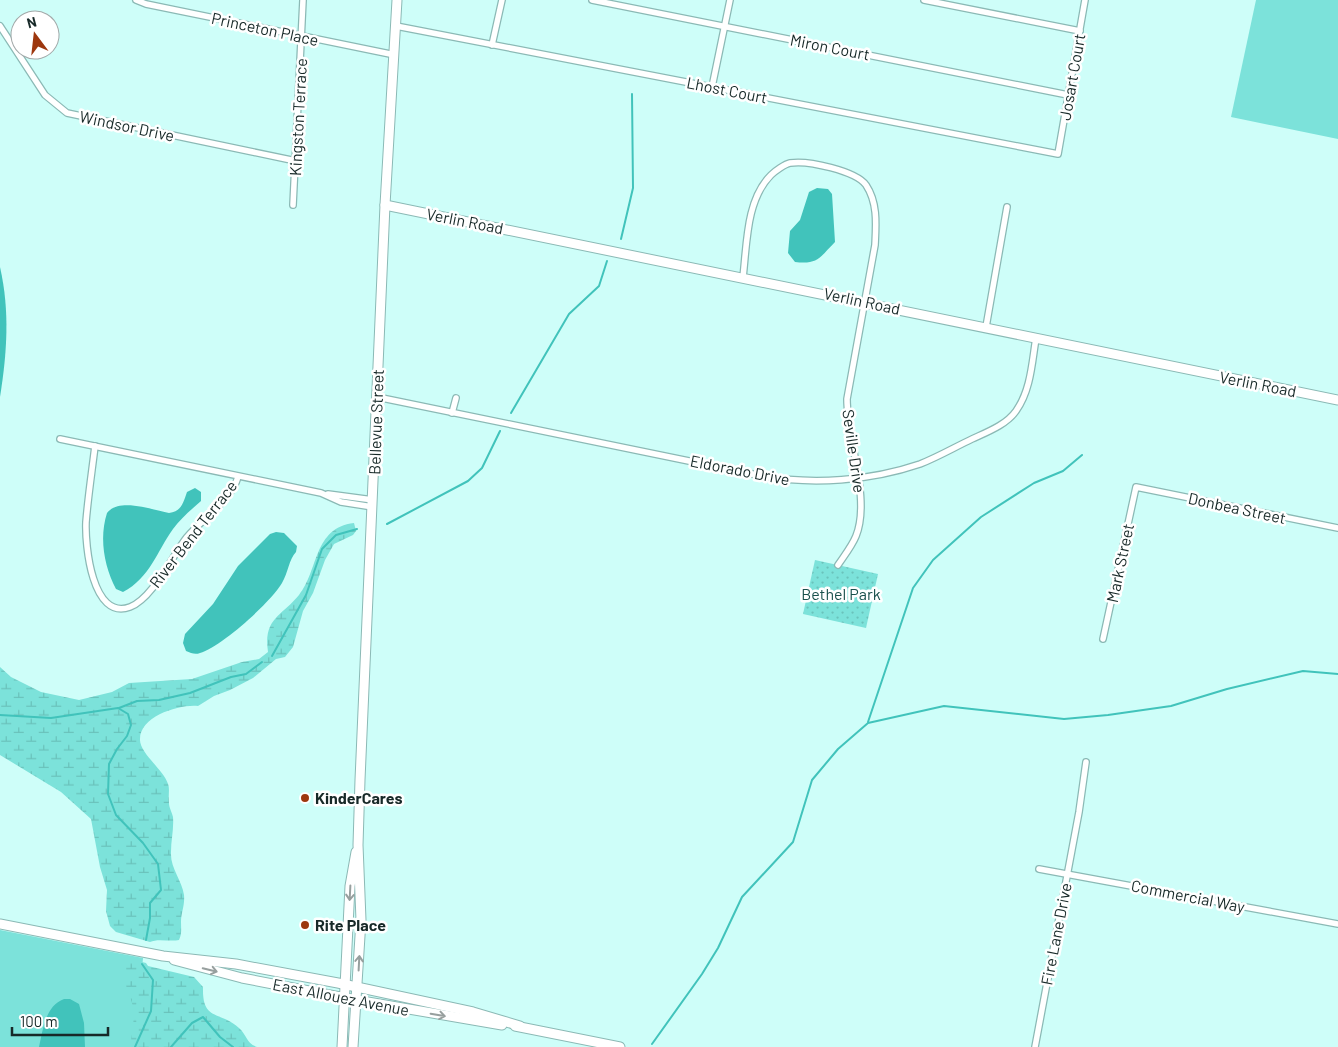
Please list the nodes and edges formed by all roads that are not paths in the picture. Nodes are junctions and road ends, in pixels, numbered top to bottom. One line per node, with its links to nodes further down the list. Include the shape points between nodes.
1 (136, 0): 13 (street, Princeton Place)
2 (303, 0): 13 (street, Kingston Terrace)
3 (397, 0): 10 (street, Bellevue Street)
4 (502, 0): 14 (street)
5 (592, 0): 11 (street, Miron Court)
6 (730, 0): 11 (street)
7 (924, 0): 12 (street)
8 (1085, 0): 12 (street, Josart Court)
9 (0, 26): 19 (street, Windsor Drive, via 45,95 67,113)
10 (396, 26): 14 (street, Lhost Court); 15 (street, Bellevue Street)
11 (724, 26): 16 (street); 17 (street, Miron Court)
12 (1080, 31): 17 (street, Josart Court)
13 (301, 36): 15 (street, Princeton Place); 19 (street, Kingston Terrace)
14 (492, 45): 16 (street, Lhost Court)
15 (395, 55): 21 (street, Bellevue Street)
16 (712, 87): 18 (street, Lhost Court)
17 (1068, 95): 18 (street, Josart Court)
18 (1058, 154)
19 (296, 161): 20 (street, Kingston Terrace)
20 (294, 205)
21 (385, 205): 23 (street, Verlin Road); 27 (street, Bellevue Street)
22 (1007, 207): 25 (street)
23 (743, 277): 24 (street, Verlin Road); 24 (street, via 751,214 771,174 790,163 828,168 855,175 872,196 877,219)
24 (866, 302): 25 (street, Verlin Road); 34 (street, Seville Drive, via 847,399 847,420)
25 (986, 327): 26 (street, Verlin Road)
26 (1036, 338): 29 (street, Verlin Road); 34 (street, Eldorado Drive, via 1025,396 1015,412 998,426 919,464)
27 (377, 397): 30 (street, Eldorado Drive); 36 (street, Bellevue Street)
28 (456, 398): 30 (street)
29 (1338, 400)
30 (452, 412): 34 (street, Eldorado Drive, via 793,481)
31 (60, 439): 32 (street, River Bend Terrace)
32 (95, 446): 33 (street, River Bend Terrace); 33 (street, River Bend Terrace, via 86,520 89,557 98,592 103,600 121,609 131,606 153,585 188,536 233,489)
33 (238, 477): 36 (street, River Bend Terrace, via 321,493 341,502)
34 (857, 477): 38 (street, Seville Drive, via 862,511 860,524 856,537)
35 (1136, 487): 37 (street, Donbea Street); 39 (street, Mark Street)
36 (373, 503): 41 (street, Bellevue Street)
37 (1338, 528)
38 (838, 565)
39 (1103, 639)
40 (1086, 762): 43 (street, Fire Lane Drive)
41 (358, 845): 47 (street, Bellevue Street, one-way to 47, via 350,886); 48 (street, Bellevue Street, one-way to 41, via 362,896)
42 (1039, 869): 43 (street, Commercial Way)
43 (1068, 873): 45 (street, Commercial Way); 55 (street, Fire Lane Drive)
44 (0, 924): 46 (street, East Allouez Avenue)
45 (1338, 924)
46 (163, 956): 47 (street, East Allouez Avenue); 49 (street, East Allouez Avenue, one-way to 49, via 242,978)
47 (346, 984): 48 (street, East Allouez Avenue); 49 (street, Bellevue Street)
48 (358, 987): 50 (street, Bellevue Street); 51 (street, East Allouez Avenue, via 473,1012)
49 (344, 998): 50 (street, East Allouez Avenue); 52 (street, Bellevue Street)
50 (356, 1000): 51 (street, East Allouez Avenue, one-way to 51, via 483,1023); 53 (street, Bellevue Street)
51 (520, 1026): 54 (street, East Allouez Avenue)
52 (342, 1047)
53 (353, 1047)
54 (620, 1047)
55 (1035, 1047)

